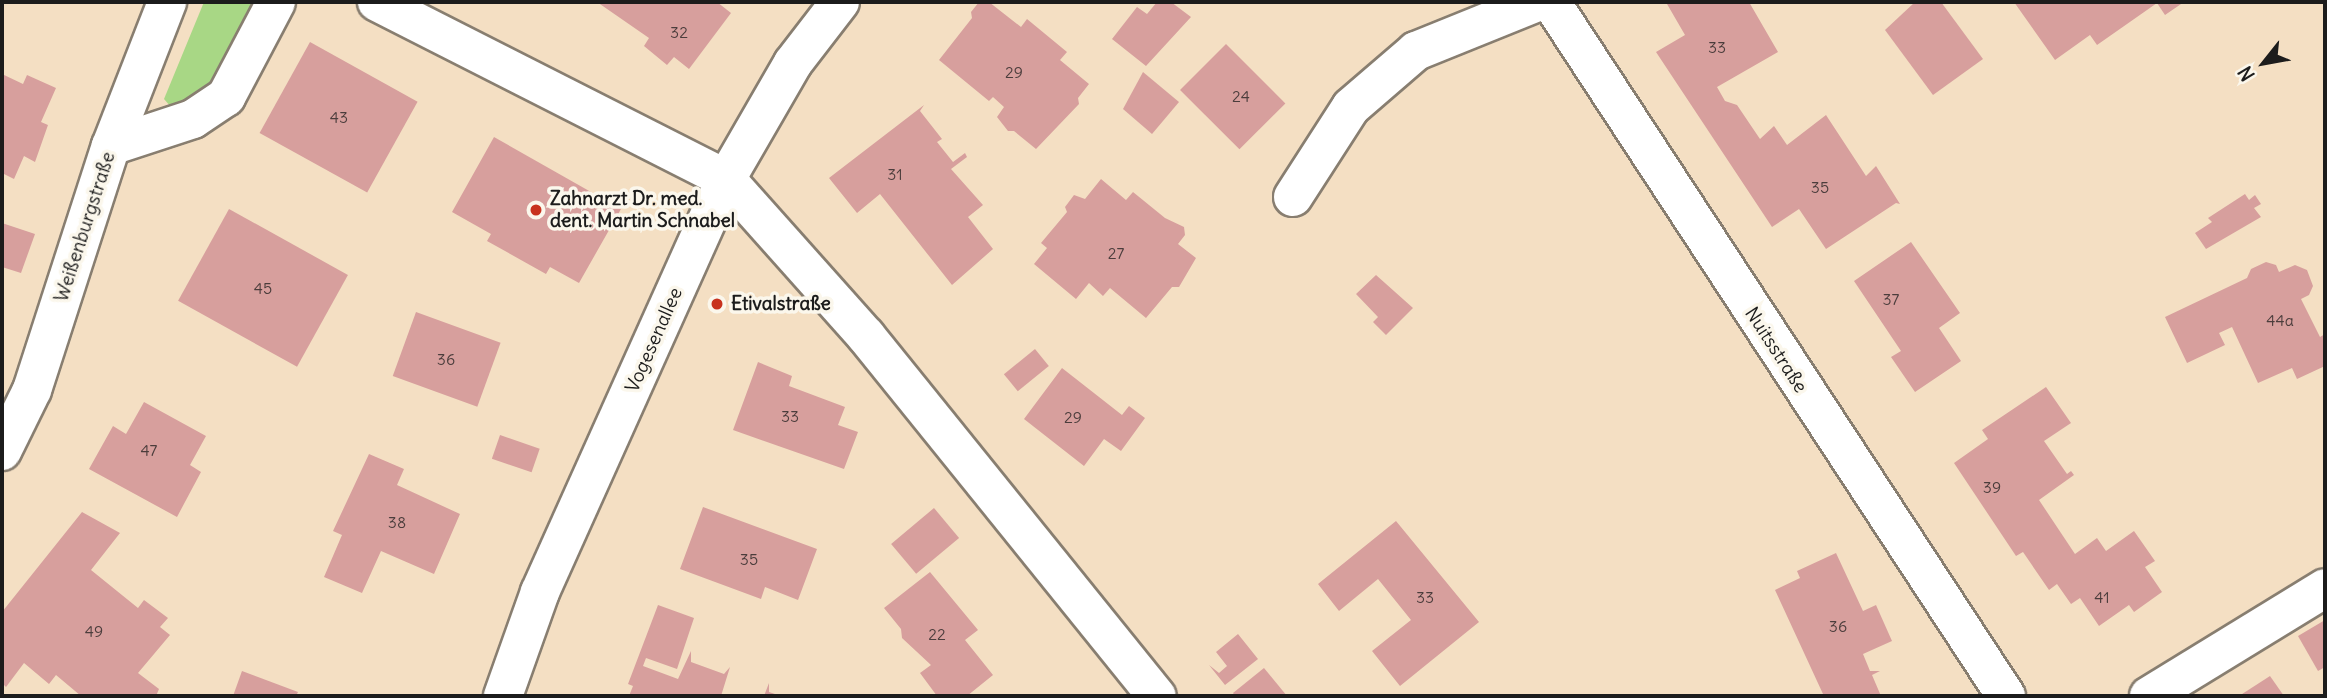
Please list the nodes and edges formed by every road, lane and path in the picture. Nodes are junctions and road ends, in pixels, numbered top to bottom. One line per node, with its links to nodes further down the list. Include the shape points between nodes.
1 (167, 2): 7 (street, Weißenburgstraße)
2 (276, 2): 7 (street, via 226,97 194,119)
3 (377, 2): 8 (street)
4 (840, 2): 8 (street, Vogesenallee, via 793,63)
5 (1537, 2): 9 (street, via 1416,51 1351,107)
6 (1551, 2): 14 (street, Nuitsstraße)
7 (111, 146): 10 (street, Weißenburgstraße, via 32,390)
8 (726, 179): 12 (street, Vogesenallee, via 540,592); 13 (street, via 866,336)
9 (1293, 198)
10 (2, 451)
11 (2325, 588): 15 (street)
12 (503, 696)
13 (1157, 696)
14 (2006, 696)
15 (2149, 696)

